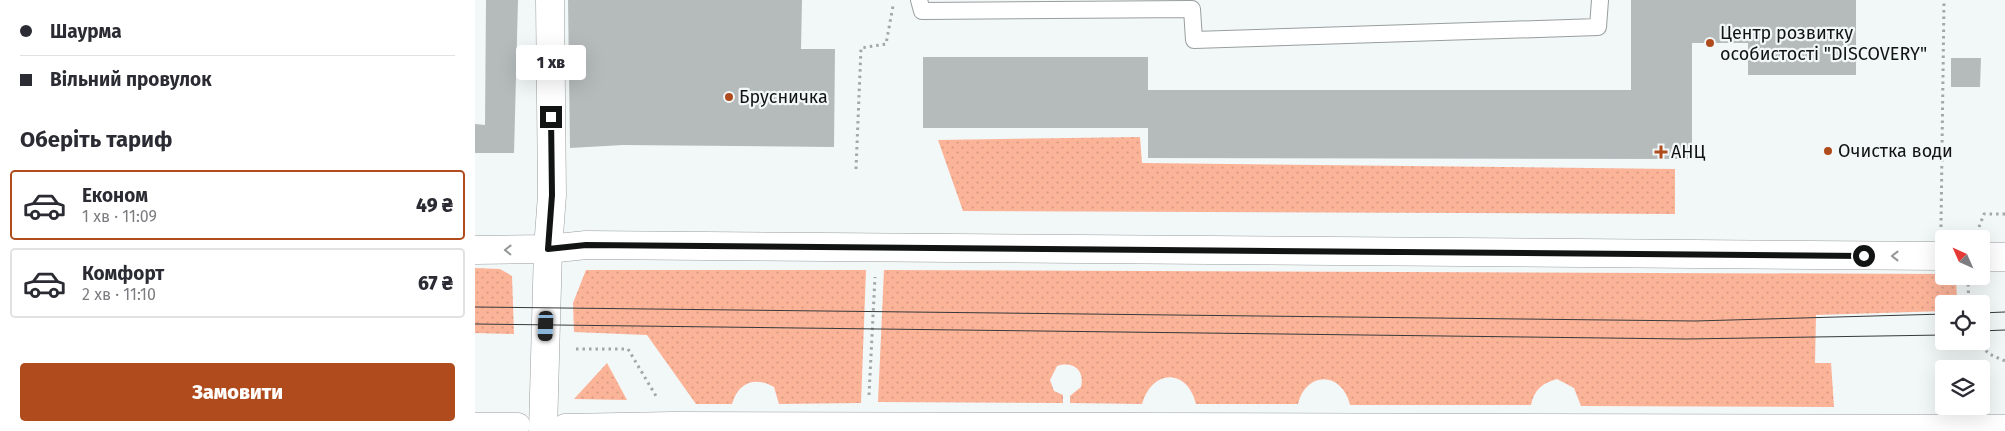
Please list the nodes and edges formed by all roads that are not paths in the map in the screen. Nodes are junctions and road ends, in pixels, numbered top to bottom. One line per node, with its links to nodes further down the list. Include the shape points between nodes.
1 (550, 0): 4 (street, via 552,195)
2 (919, 0): 3 (lane, via 923,11 1192,9 1194,40 1598,27)
3 (1600, 0)
4 (548, 249): 5 (street, one-way to 5); 6 (street, one-way to 4, via 586,245); 10 (street)
5 (475, 250)
6 (1935, 256)
7 (1990, 256): 8 (street)
8 (2005, 257)
9 (475, 425): 10 (street)
10 (542, 427): 11 (street, via 673,424)
11 (2005, 427)

